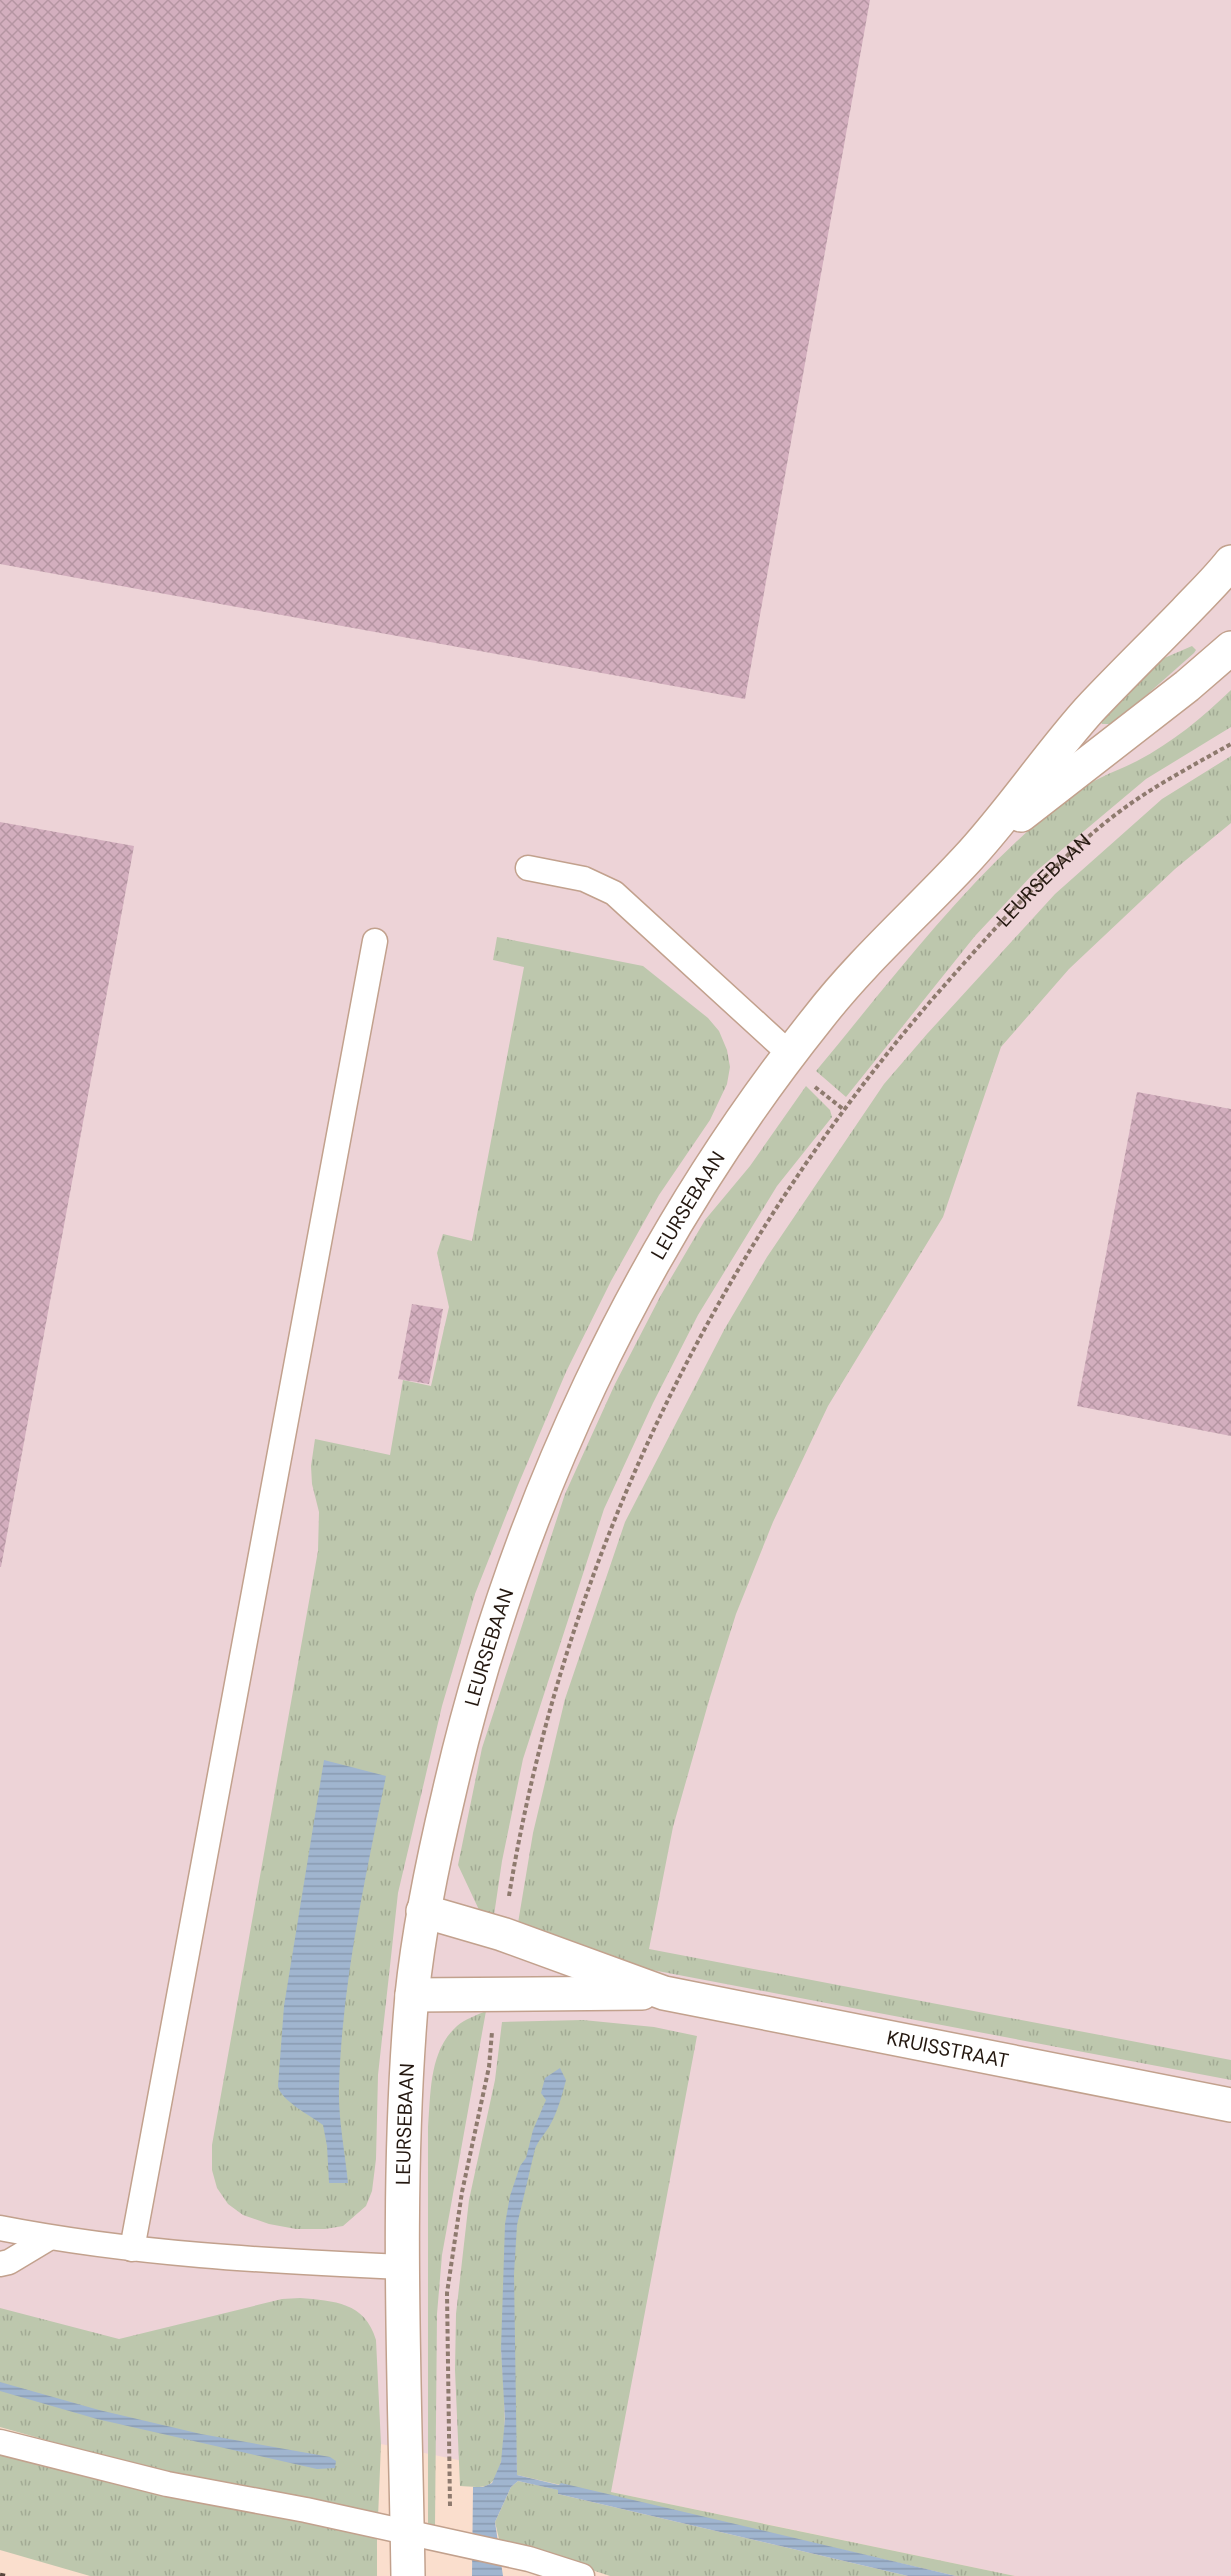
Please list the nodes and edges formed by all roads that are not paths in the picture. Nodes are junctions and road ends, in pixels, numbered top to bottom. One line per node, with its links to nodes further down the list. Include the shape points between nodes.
1 (1229, 569): 3 (street, LEURSEBAAN, via 1088,712)
2 (1231, 648): 3 (street, LEURSEBAAN, via 1187,687)
3 (970, 856): 6 (street, LEURSEBAAN, via 851,979)
4 (528, 868): 6 (lane, via 584,879 615,893)
5 (375, 941): 13 (lane)
6 (790, 1054): 7 (street, LEURSEBAAN, via 686,1206 643,1281 585,1395 544,1490 501,1602 466,1716)
7 (423, 1911): 8 (street, KRUISSTRAAT, via 502,1934); 9 (street, LEURSEBAAN)
8 (664, 1993): 9 (street, KRUISSTRAAT); 10 (street, KRUISSTRAAT)
9 (412, 1995): 15 (street, LEURSEBAAN, via 402,2180)
10 (1231, 2105)
11 (0, 2228): 12 (lane)
12 (49, 2238): 13 (lane); 14 (lane)
13 (132, 2249): 15 (lane)
14 (0, 2264)
15 (402, 2267): 17 (street, LEURSEBAAN)
16 (0, 2442): 17 (lane, via 167,2484)
17 (407, 2533): 18 (street, LEURSEBAAN); 19 (lane, via 530,2559)
18 (408, 2576)
19 (582, 2576)

